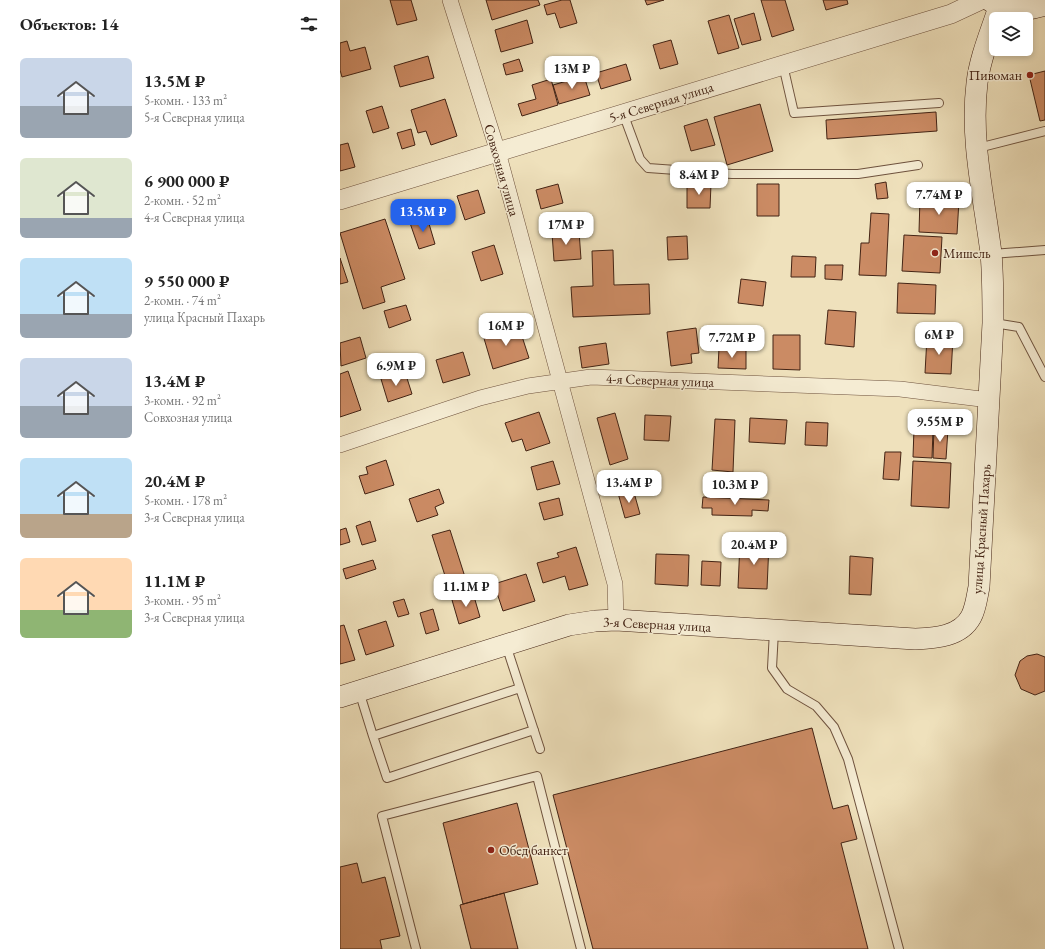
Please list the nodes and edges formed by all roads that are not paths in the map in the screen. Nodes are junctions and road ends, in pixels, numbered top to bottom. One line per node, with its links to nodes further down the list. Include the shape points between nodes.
1 (450, 0): 9 (street, Совхозная улица)
2 (990, 2): 3 (main road, via 1013,10); 4 (street, 5-я Северная улица); 8 (main road, улица Красный Пахарь, via 977,83)
3 (1045, 5)
4 (782, 65): 5 (lane, via 794,113); 6 (street, 5-я Северная улица)
5 (939, 103)
6 (623, 113): 9 (street, 5-я Северная улица); 10 (lane, via 640,159 648,168 732,174 858,174)
7 (1045, 132): 8 (lane)
8 (977, 149): 13 (main road, улица Красный Пахарь)
9 (498, 152): 11 (street, 5-я Северная улица); 16 (street, Совхозная улица)
10 (918, 165)
11 (340, 200)
12 (1045, 250): 13 (lane)
13 (991, 254): 14 (main road, улица Красный Пахарь)
14 (993, 323): 15 (lane, via 1020,328); 17 (main road, улица Красный Пахарь)
15 (1045, 377)
16 (560, 381): 17 (street, 4-я Северная улица, via 591,377 900,389); 18 (street, 4-я Северная улица, via 480,398); 19 (street, Совхозная улица, via 615,584)
17 (989, 400): 20 (main road, улица Красный Пахарь, via 979,586 971,618)
18 (340, 445)
19 (616, 620): 21 (main road, 3-я Северная улица); 22 (main road, 3-я Северная улица, via 569,625)
20 (959, 630): 21 (main road, 3-я Северная улица, via 945,636 915,639)
21 (774, 631): 30 (lane, via 772,668 787,689 816,706 830,722 848,759)
22 (506, 644): 23 (lane); 24 (main road, 3-я Северная улица)
23 (520, 688): 25 (lane); 26 (lane)
24 (349, 694): 26 (lane)
25 (534, 730): 26 (lane, via 387,778); 27 (lane)
26 (373, 736)
27 (540, 749)
28 (416, 949): 29 (lane, via 382,816 537,776)
29 (581, 949)
30 (899, 949)

